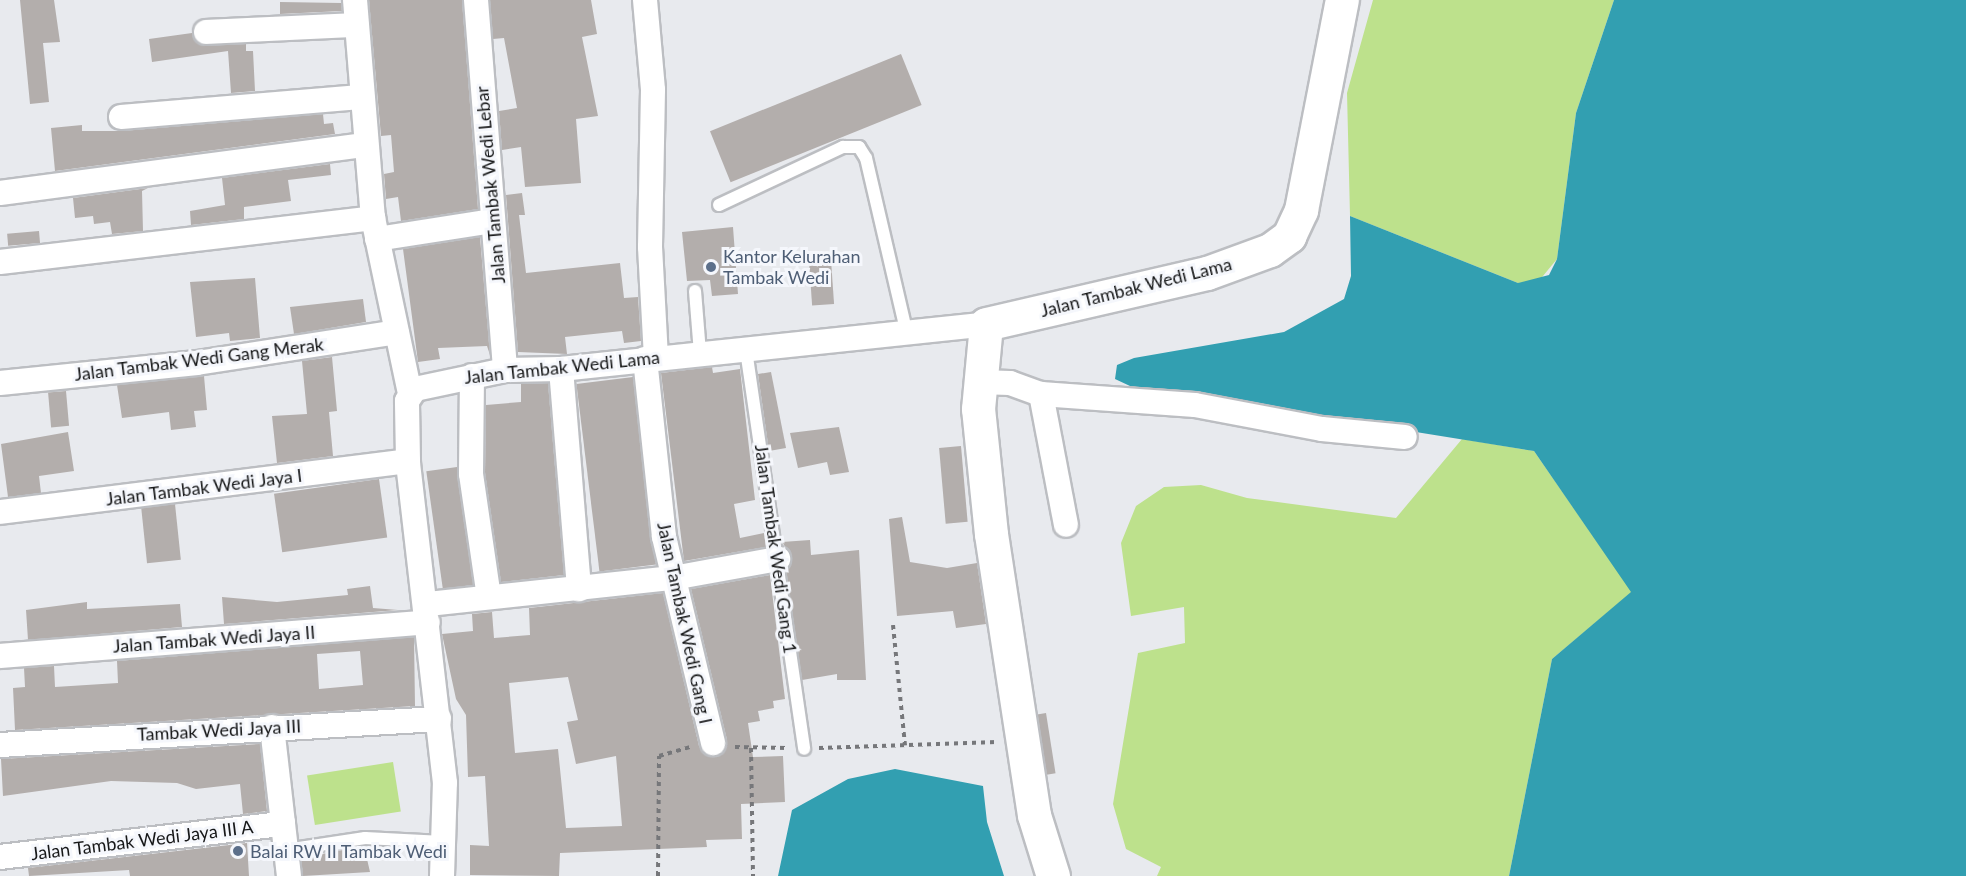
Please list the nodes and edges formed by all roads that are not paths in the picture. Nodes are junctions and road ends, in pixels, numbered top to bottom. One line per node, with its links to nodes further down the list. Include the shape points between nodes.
1 (355, 0): 5 (street)
2 (476, 0): 12 (street, Jalan Tambak Wedi Lebar)
3 (645, 0): 21 (street, Jalan Tambak Wedi Gang I, via 653,90)
4 (1342, 0): 16 (street, Jalan Tambak Wedi Lama, via 1301,210 1289,236 1270,250 1207,273)
5 (356, 26): 6 (street); 7 (street)
6 (206, 32)
7 (360, 97): 8 (street); 9 (street)
8 (122, 117)
9 (363, 145): 10 (street); 13 (street)
10 (0, 193)
11 (719, 205): 17 (lane, via 843,147 859,147)
12 (492, 221): 13 (street); 23 (street, Jalan Tambak Wedi Lebar)
13 (375, 228): 14 (street); 18 (street)
14 (0, 262)
15 (695, 291): 20 (lane)
16 (986, 324): 17 (street, Jalan Tambak Wedi Lama); 25 (street)
17 (925, 329): 19 (street, Jalan Tambak Wedi Lama)
18 (397, 332): 26 (street, Jalan Tambak Wedi Gang Merak, via 197,363); 27 (street)
19 (746, 350): 20 (street, Jalan Tambak Wedi Lama); 33 (lane, Jalan Tambak Wedi Gang 1)
20 (700, 353): 21 (street, Jalan Tambak Wedi Lama)
21 (650, 358): 22 (street, Jalan Tambak Wedi Lama); 34 (street, Jalan Tambak Wedi Gang I)
22 (561, 369): 23 (street, Jalan Tambak Wedi Lama); 35 (street)
23 (505, 370): 24 (street, Jalan Tambak Wedi Lama)
24 (472, 376): 27 (street, Jalan Tambak Wedi Lama, via 419,386); 36 (street, via 471,474)
25 (979, 382): 28 (street, via 1010,383); 50 (street, via 991,534 1022,741 1034,815)
26 (0, 383)
27 (410, 394): 30 (street)
28 (1041, 394): 29 (street, via 1147,399); 32 (street)
29 (1404, 437)
30 (408, 461): 31 (street, Jalan Tambak Wedi Jaya I); 37 (street)
31 (0, 512)
32 (1066, 525)
33 (778, 559): 34 (street, Jalan Tambak Wedi Jaya II); 43 (lane, Jalan Tambak Wedi Gang 1)
34 (673, 579): 35 (street, Jalan Tambak Wedi Jaya II); 41 (street, Jalan Tambak Wedi Gang I)
35 (579, 589): 36 (street, Jalan Tambak Wedi Jaya II)
36 (489, 597): 37 (street, Jalan Tambak Wedi Jaya II)
37 (428, 613): 38 (street, Jalan Tambak Wedi Jaya II); 39 (street)
38 (0, 656)
39 (439, 719): 40 (street, Tambak Wedi Jaya III); 45 (street)
40 (272, 727): 42 (street, Tambak Wedi Jaya III); 44 (street)
41 (713, 743)
42 (0, 745)
43 (804, 749)
44 (283, 824): 46 (street); 47 (street, Jalan Tambak Wedi Jaya III A)
45 (443, 842): 46 (lane, via 365,838); 49 (street)
46 (286, 850): 48 (street)
47 (0, 857)
48 (289, 876)
49 (442, 876)
50 (1053, 876)

